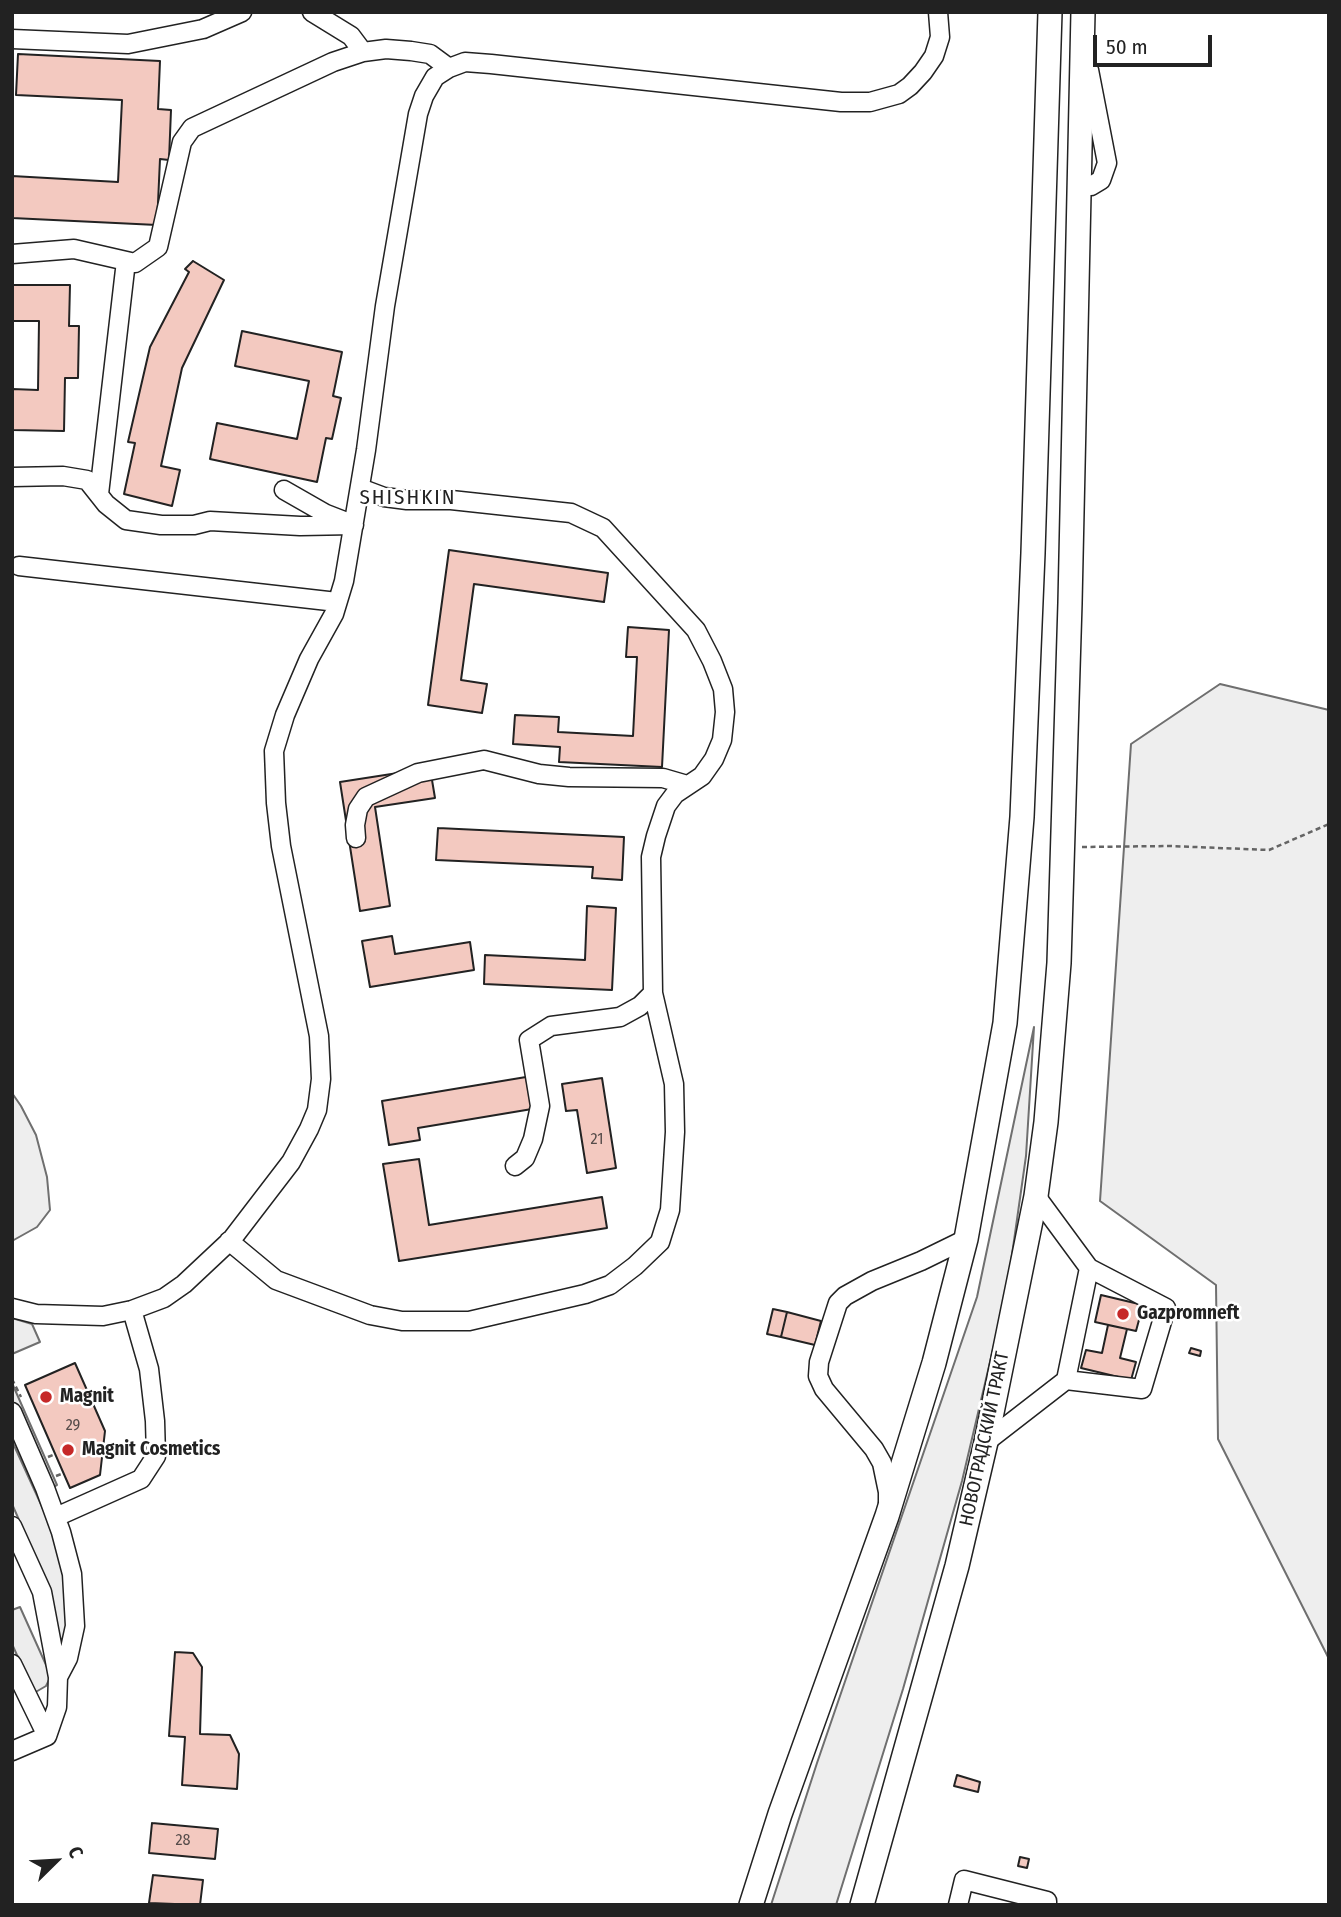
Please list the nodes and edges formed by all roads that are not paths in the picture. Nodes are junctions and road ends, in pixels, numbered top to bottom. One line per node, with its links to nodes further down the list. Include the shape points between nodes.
1 (242, 12): 6 (lane, via 203,29 128,44)
2 (312, 12): 7 (lane, via 351,36)
3 (938, 12): 8 (lane, via 940,37 923,72 899,94 870,102 491,64 465,62)
4 (1050, 12): 9 (main road)
5 (1083, 24): 10 (main road, НОВОГРАДСКИЙ ТРАКТ)
6 (12, 39)
7 (363, 52): 8 (lane, via 420,52); 12 (lane, via 192,128 182,142 158,247 135,262)
8 (449, 68): 14 (lane, via 435,77 418,114)
9 (1045, 159): 10 (main road, via 1054,177); 25 (main road, via 1022,817 1005,1023)
10 (1079, 186): 24 (main road, НОВОГРАДСКИЙ ТРАКТ, via 1059,963)
11 (12, 254): 12 (lane, via 74,248)
12 (126, 261): 16 (lane)
13 (12, 477): 16 (lane, via 87,480)
14 (360, 488): 17 (lane); 20 (lane, via 407,500 571,513 603,528 696,630 723,689 722,740 702,776)
15 (284, 490): 17 (lane)
16 (99, 494): 17 (lane, via 127,520 161,525 194,526 210,521)
17 (354, 525): 19 (lane)
18 (19, 566): 19 (lane)
19 (337, 602): 26 (lane, via 290,704 274,751 281,846 319,1036 317,1110 291,1162)
20 (687, 785): 21 (lane, via 663,778 539,774 484,760 418,773 366,797 358,808); 22 (lane, via 666,806 651,857)
21 (356, 838)
22 (653, 993): 23 (lane, via 620,1017 551,1026 529,1040 540,1106 533,1139 525,1158); 26 (lane, via 674,1084 670,1210 660,1242 610,1285 469,1321 402,1321 370,1315 276,1280)
23 (515, 1166)
24 (1036, 1196): 27 (lane); 32 (main road, НОВОГРАДСКИЙ ТРАКТ)
25 (966, 1239): 33 (main road); 33 (lane, via 845,1296 838,1303 819,1362 818,1376 824,1389 881,1463 888,1492)
26 (229, 1241): 29 (lane, via 184,1284 164,1298)
27 (1088, 1268): 30 (lane); 30 (lane, via 1166,1308 1142,1389)
28 (12, 1308): 29 (lane, via 36,1314 103,1316)
29 (132, 1310): 34 (lane, via 149,1369 156,1456 141,1479)
30 (1066, 1380): 32 (lane)
31 (12, 1412): 34 (lane)
32 (986, 1442): 42 (main road, НОВОГРАДСКИЙ ТРАКТ, via 957,1566)
33 (887, 1516): 41 (main road)
34 (55, 1517): 38 (lane, via 72,1574 75,1626)
35 (12, 1526): 36 (lane)
36 (18, 1557): 38 (lane, via 42,1592)
37 (12, 1664): 39 (lane)
38 (58, 1677): 39 (lane, via 57,1707)
39 (47, 1736): 40 (lane)
40 (12, 1751)
41 (751, 1905)
42 (862, 1905)
43 (958, 1905): 44 (lane, via 964,1880 1046,1901)
44 (1047, 1905)

